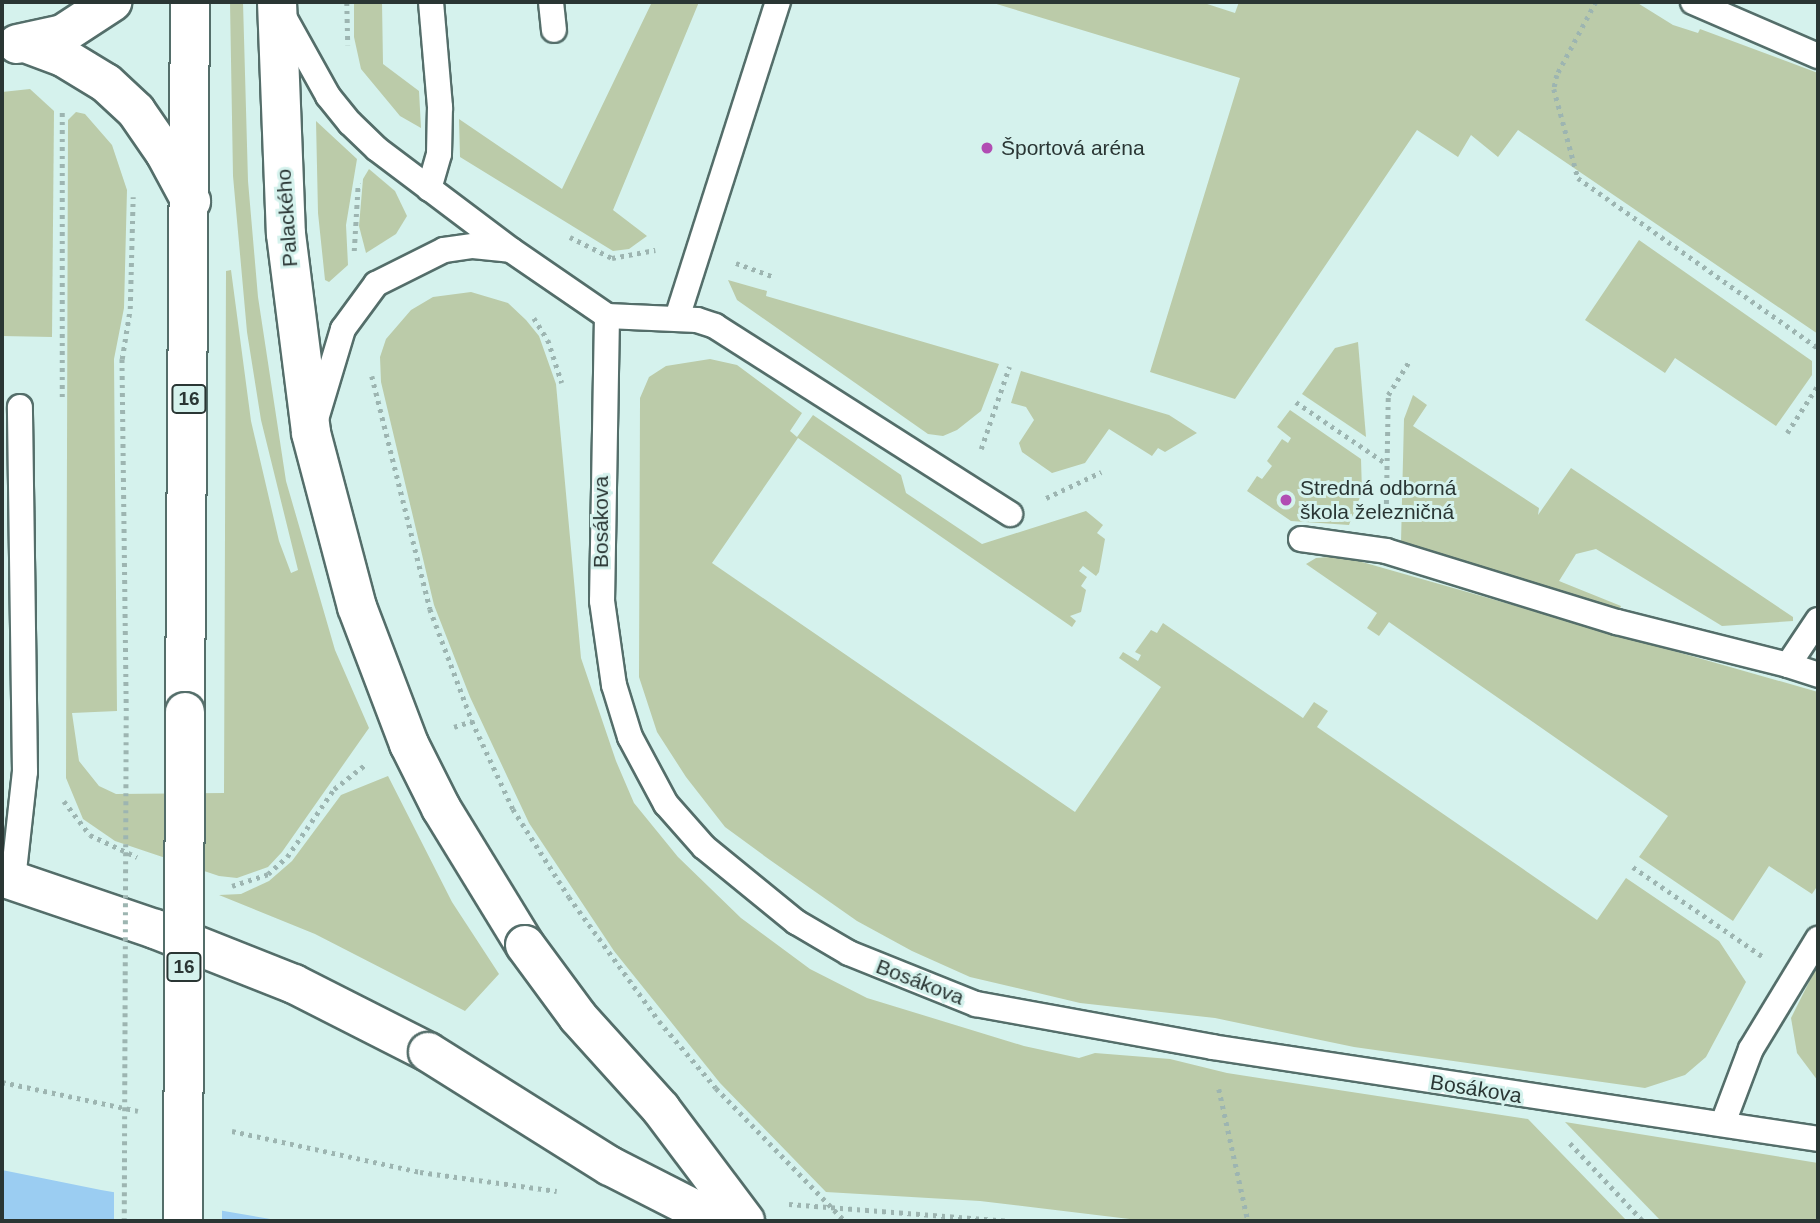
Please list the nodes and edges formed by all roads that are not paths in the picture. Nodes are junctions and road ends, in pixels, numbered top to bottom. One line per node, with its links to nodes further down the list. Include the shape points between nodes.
1 (112, 2): 9 (main road, via 63,34)
2 (190, 2): 12 (main road, 16)
3 (277, 2): 11 (lane, via 328,96 377,149); 17 (main road, Palackého, via 286,234)
4 (431, 2): 11 (lane, via 440,107 439,154)
5 (551, 2): 8 (lane)
6 (778, 2): 15 (lane)
7 (1693, 2): 10 (lane)
8 (554, 30)
9 (13, 44): 12 (main road, via 63,57 106,83 136,111 166,152)
10 (1818, 55)
11 (429, 189): 13 (lane)
12 (191, 201): 28 (main road, 16, bridge)
13 (511, 250): 14 (lane); 17 (lane, via 473,246 444,250 376,284 343,329)
14 (607, 316): 15 (lane); 25 (lane, Bosákova, via 602,601 614,685 630,737 666,804 705,847 796,922 849,954 976,1004 1528,1097)
15 (677, 318): 18 (lane, via 706,323 744,342)
16 (20, 407): 23 (lane, via 24,772)
17 (312, 433): 27 (main road, Palackého, bridge, via 356,607 404,732 441,808 525,944 578,1017)
18 (1010, 514)
19 (1301, 539): 21 (lane, via 1386,551 1617,622)
20 (1818, 620): 21 (lane)
21 (1788, 665): 22 (lane)
22 (1818, 675)
23 (7, 878): 29 (main road, 16, bridge, via 294,984 428,1052 610,1166)
24 (1818, 939): 25 (lane, via 1751,1049)
25 (1723, 1123): 26 (lane, Bosákova)
26 (1818, 1139)
27 (761, 1212)
28 (183, 1221)
29 (718, 1221)

